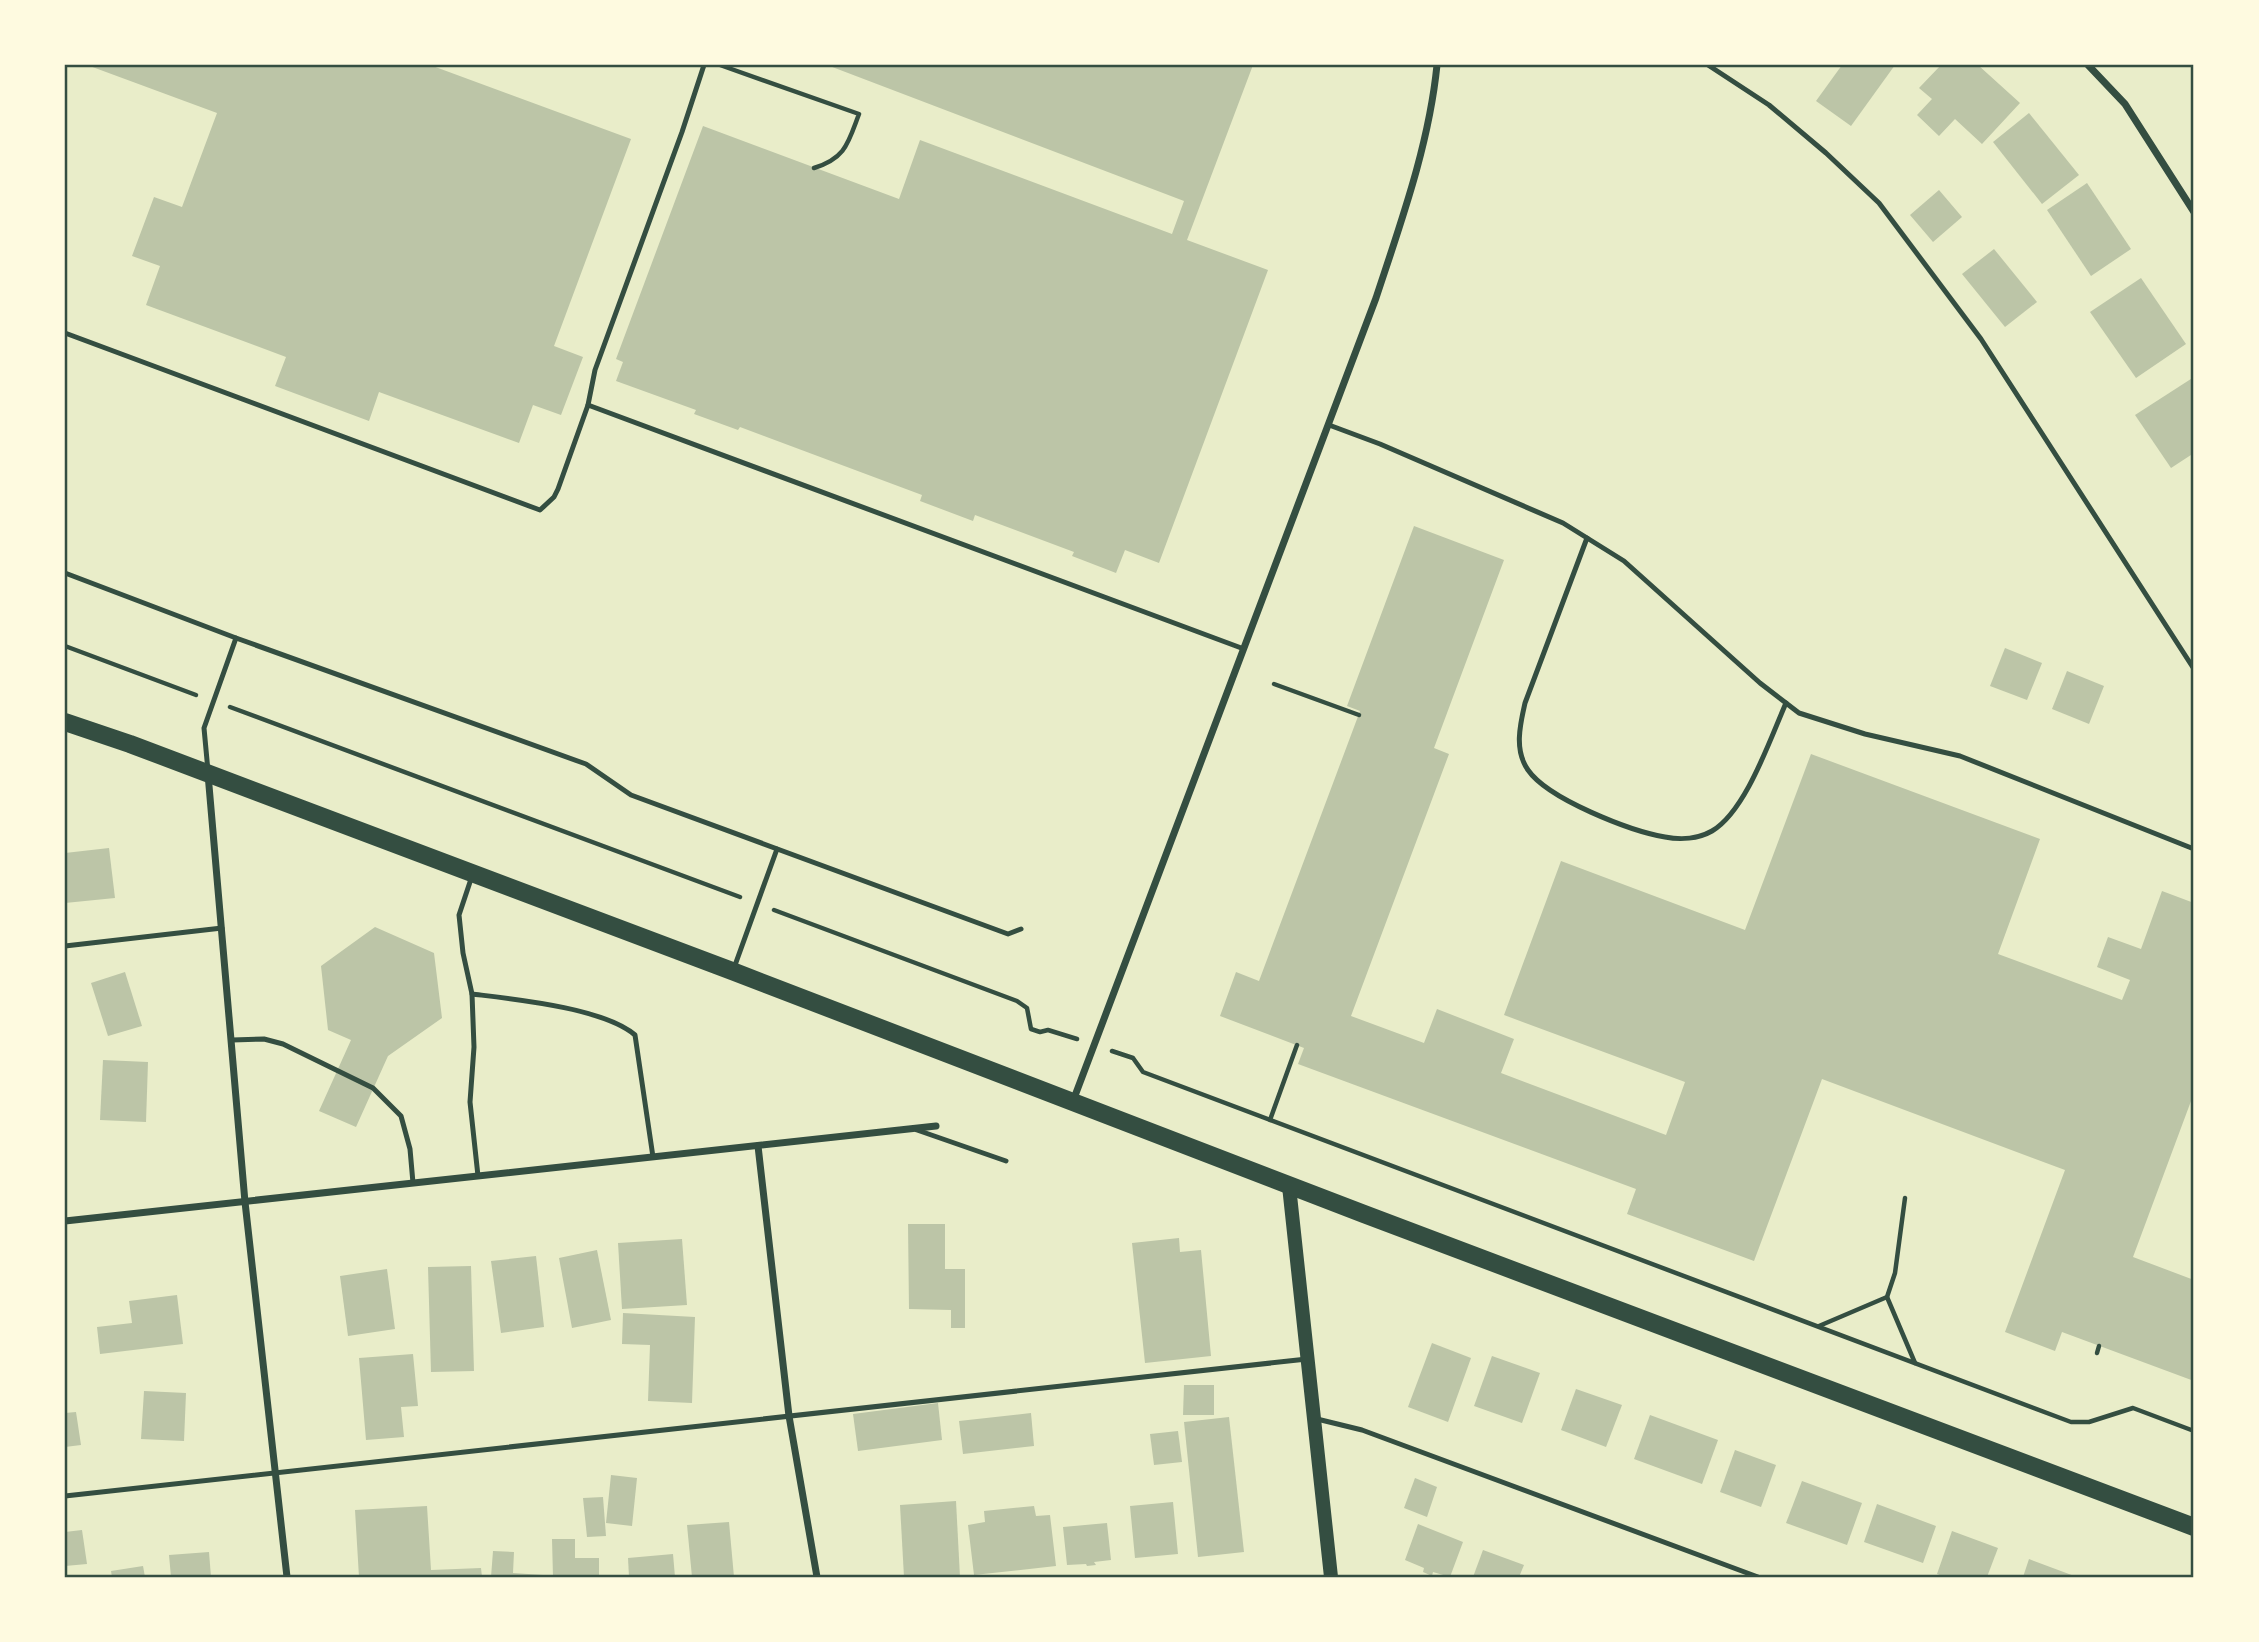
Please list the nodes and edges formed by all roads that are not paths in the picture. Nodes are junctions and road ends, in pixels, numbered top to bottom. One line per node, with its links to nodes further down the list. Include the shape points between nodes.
1 (704, 65): 7 (lane, via 595,370)
2 (1437, 65): 8 (street, via 1412,188)
3 (1708, 65): 13 (lane, via 1769,105 1879,203 1982,339)
4 (2088, 65): 5 (street, via 2125,104)
5 (2194, 212)
6 (65, 333): 7 (lane, via 540,510 558,489)
7 (588, 405): 12 (lane)
8 (1329, 425): 9 (lane, via 1563,523); 12 (street)
9 (1587, 538): 14 (lane, via 1624,561); 14 (lane, via 1525,703 1520,729 1520,750 1527,768 1544,786 1636,829 1665,838 1701,836 1731,815)
10 (65, 573): 11 (lane)
11 (236, 638): 16 (lane, via 204,728); 17 (lane, via 586,764 631,795)
12 (1244, 649): 26 (street)
13 (2194, 669)
14 (1786, 703): 18 (lane, via 1799,713 1866,734 1959,756)
15 (65, 722): 16 (main road)
16 (208, 774): 19 (main road); 20 (street)
17 (777, 849): 21 (lane, via 1008,934); 23 (lane)
18 (2194, 849)
19 (473, 873): 23 (main road); 24 (lane, via 458,915)
20 (222, 928): 22 (lane); 25 (street)
21 (1021, 929)
22 (65, 946)
23 (733, 971): 26 (main road)
24 (471, 994): 30 (lane, via 534,1002 625,1026 635,1035); 32 (lane, via 470,1102)
25 (232, 1040): 33 (lane, via 283,1044 373,1088 401,1116 410,1149); 35 (street)
26 (1073, 1101): 34 (main road)
27 (936, 1126): 28 (street)
28 (914, 1129): 29 (street); 31 (lane)
29 (758, 1146): 30 (street); 38 (street)
30 (653, 1157): 32 (street)
31 (1006, 1161)
32 (478, 1176): 33 (street)
33 (412, 1183): 35 (street)
34 (1289, 1186): 37 (main road); 42 (main road)
35 (245, 1202): 36 (street); 40 (street)
36 (65, 1221)
37 (1308, 1359): 38 (lane); 39 (main road)
38 (789, 1416): 40 (lane); 44 (street)
39 (1314, 1418): 45 (main road); 46 (lane, via 1362,1430)
40 (275, 1472): 41 (lane); 43 (street)
41 (65, 1496)
42 (2194, 1527)
43 (287, 1577)
44 (817, 1577)
45 (1331, 1577)
46 (1759, 1577)

